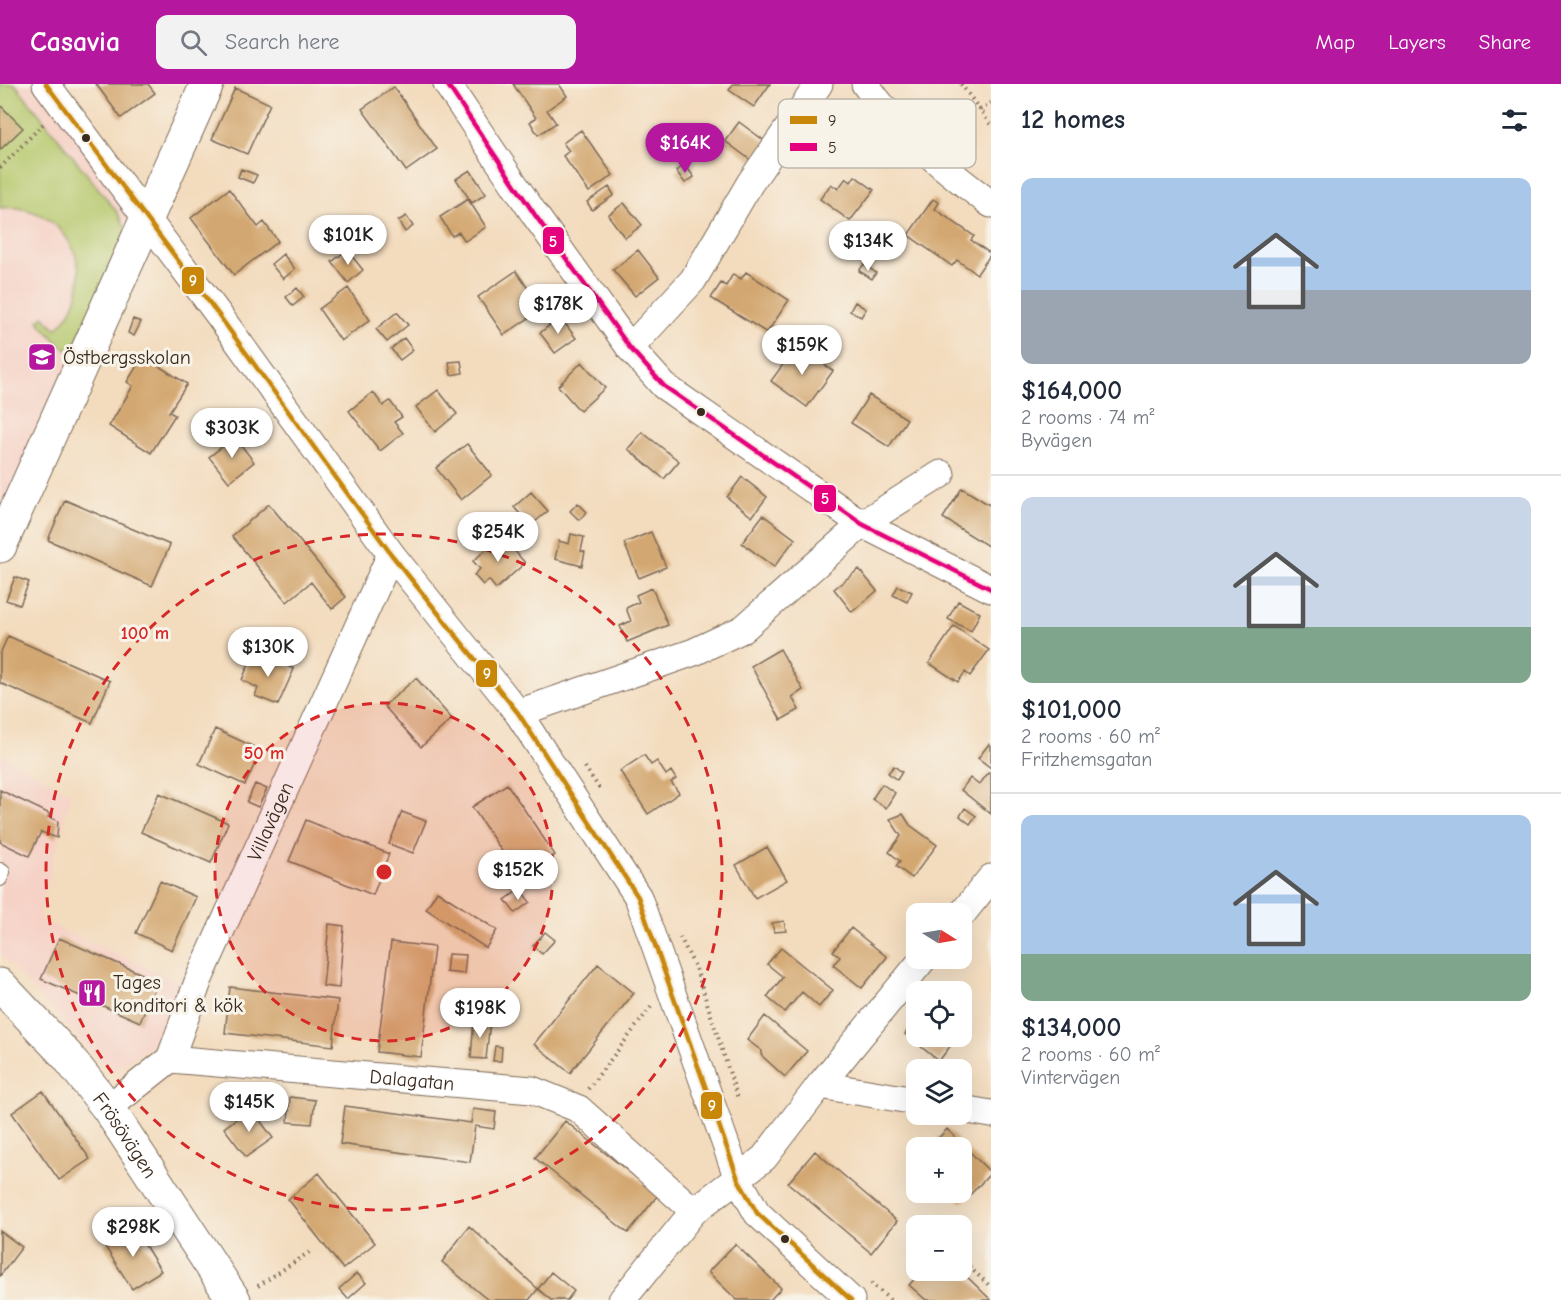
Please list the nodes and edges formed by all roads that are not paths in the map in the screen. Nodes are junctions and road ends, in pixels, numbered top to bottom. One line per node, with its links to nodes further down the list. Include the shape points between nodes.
1 (207, 84): 11 (street)
2 (447, 84): 12 (street)
3 (819, 84): 6 (street)
4 (865, 84): 7 (street)
5 (54, 94): 11 (street)
6 (809, 99)
7 (876, 99)
8 (778, 143): 12 (street, via 693,280)
9 (945, 168): 10 (street)
10 (991, 204)
11 (145, 220): 15 (street); 16 (street, via 218,314)
12 (630, 348): 14 (street, via 664,386)
13 (941, 474): 14 (street)
14 (862, 524): 17 (street); 18 (street, via 743,630 694,652)
15 (0, 546)
16 (391, 554): 18 (street); 25 (street, Villavägen, via 200,979)
17 (991, 589)
18 (518, 713): 31 (street, via 638,897)
19 (0, 870): 21 (lane)
20 (991, 878): 22 (street)
21 (0, 879)
22 (971, 903)
23 (915, 969): 26 (street)
24 (0, 985): 28 (street, Frösövägen, via 69,1057)
25 (170, 1059): 28 (street); 32 (street, Dalagatan, via 532,1090 579,1108)
26 (820, 1085): 27 (street); 31 (street, via 764,1158)
27 (906, 1099)
28 (108, 1108): 33 (street, Frösövägen)
29 (972, 1111): 30 (street)
30 (991, 1114)
31 (738, 1179): 32 (street); 35 (street, via 757,1213)
32 (694, 1211): 34 (street)
33 (245, 1294)
34 (622, 1300)
35 (851, 1300)

